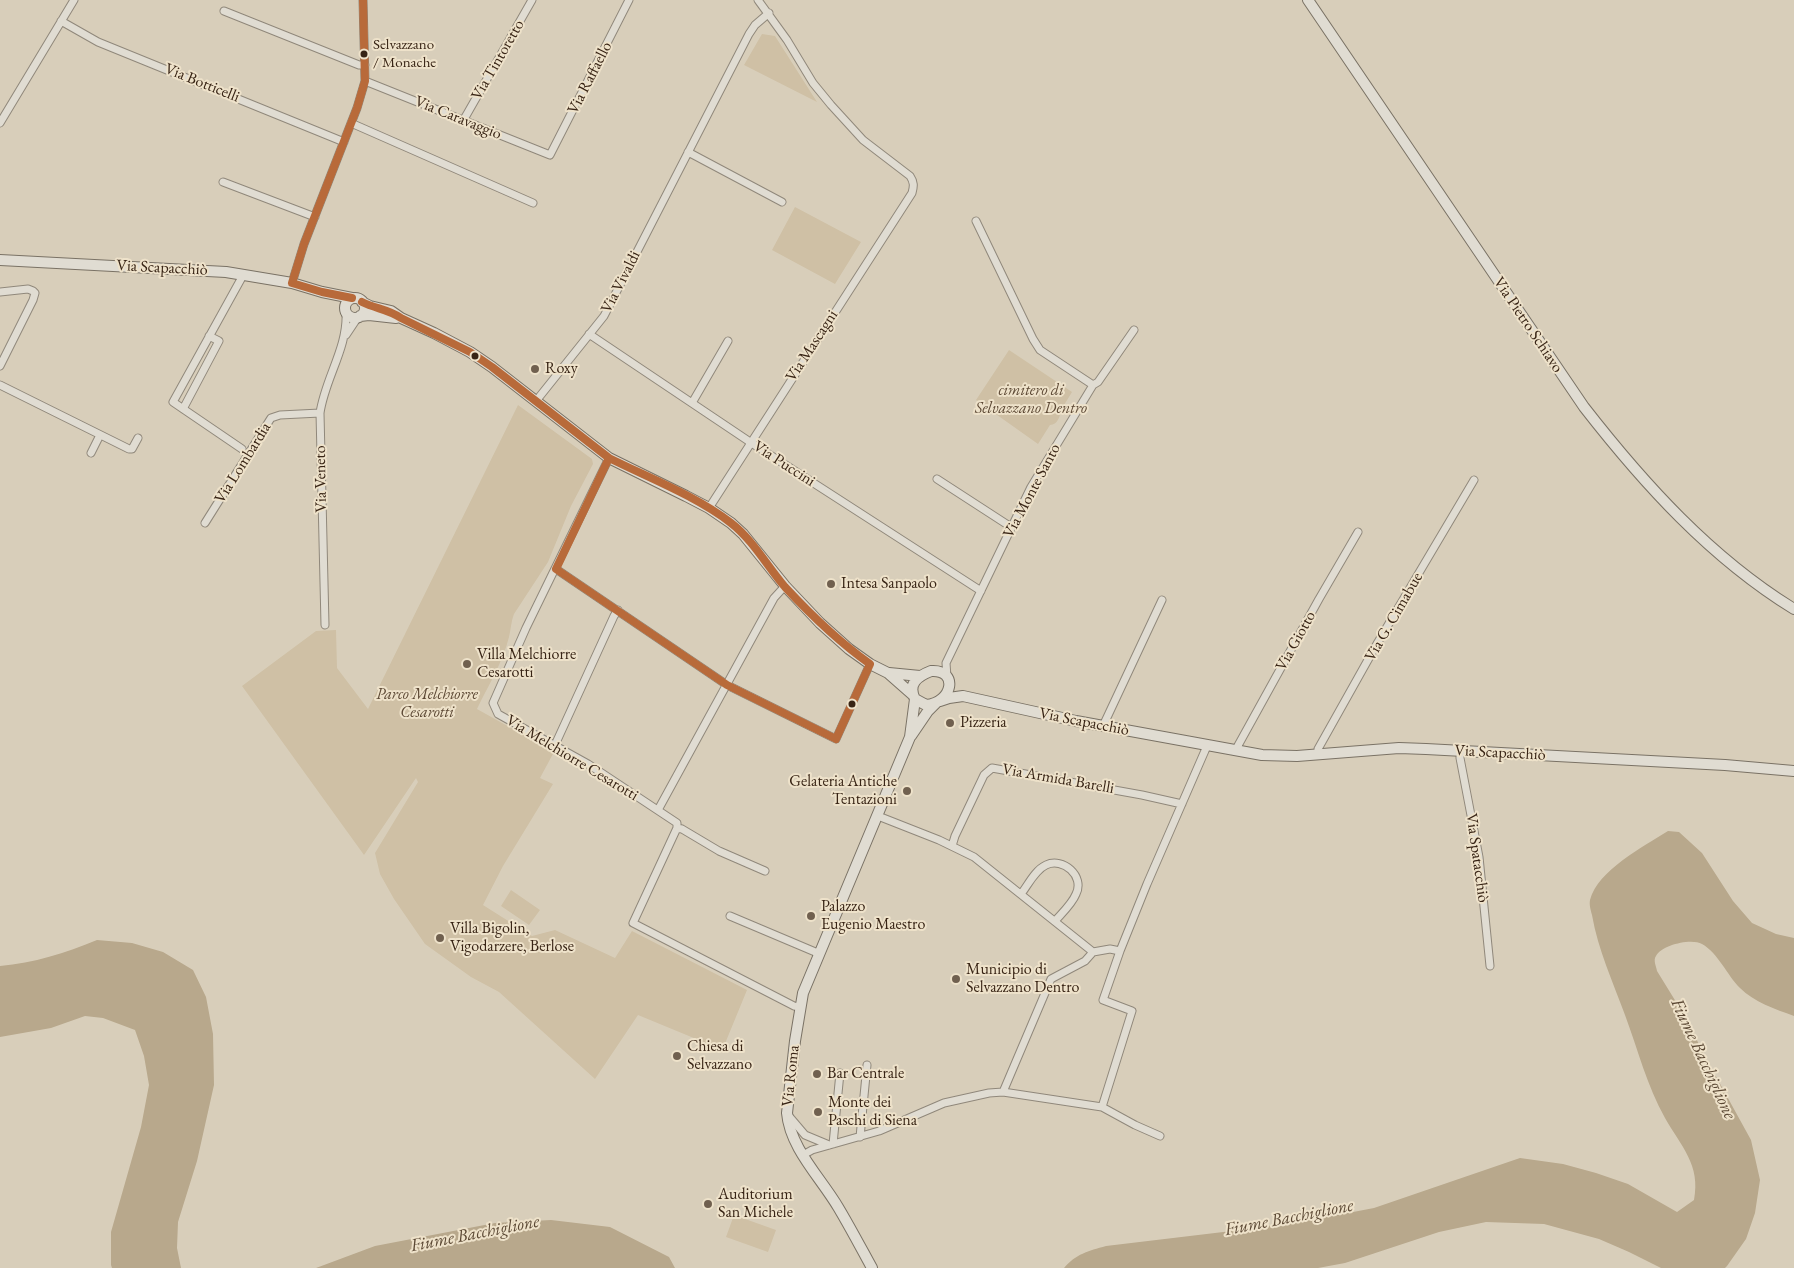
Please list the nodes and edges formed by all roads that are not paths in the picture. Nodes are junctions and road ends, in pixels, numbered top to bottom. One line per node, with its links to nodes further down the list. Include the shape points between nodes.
1 (74, 0): 9 (street)
2 (363, 0): 10 (street)
3 (532, 0): 12 (street, Via Tintoretto)
4 (629, 0): 17 (street, Via Raffaello)
5 (758, 0): 8 (street)
6 (1308, 0): 60 (street, Via Pietro Schiavo, via 1584,408 1622,456 1694,531)
7 (224, 11): 10 (street)
8 (769, 14): 16 (street, Via Vivaldi, via 749,34); 46 (street, Via Mascagni, via 831,105 863,140 910,176 913,184 912,193)
9 (61, 21): 13 (street); 15 (street, Via Botticelli, via 98,42)
10 (364, 65): 11 (street)
11 (365, 81): 12 (street, Via Caravaggio); 14 (street)
12 (463, 121): 17 (street, Via Caravaggio)
13 (0, 123)
14 (351, 123): 15 (street); 20 (street)
15 (344, 142): 21 (street)
16 (688, 152): 19 (street); 33 (street, Via Vivaldi, via 604,316)
17 (550, 155)
18 (223, 182): 21 (street)
19 (782, 202)
20 (533, 203)
21 (315, 217): 25 (street)
22 (976, 221): 39 (street, via 1040,350)
23 (0, 260): 24 (street, Via Scapacchiò)
24 (242, 274): 25 (street, Via Scapacchiò); 34 (street)
25 (292, 283): 27 (street, Via Scapacchiò)
26 (0, 292): 37 (street, via 28,289 35,293)
27 (322, 292): 28 (street, Via Scapacchiò); 29 (street, Via Scapacchiò)
28 (358, 300): 29 (street, via 346,303); 30 (street, via 364,311); 31 (street, Via Scapacchiò, via 391,311)
29 (346, 312): 30 (street, Via Scapacchiò, via 353,317); 35 (street, Via Veneto)
30 (359, 316): 31 (street, Via Scapacchiò); 35 (street, Via Veneto)
31 (401, 318): 40 (street, Via Scapacchiò, via 470,352)
32 (1134, 330): 39 (street, Via Monte Santo)
33 (590, 334): 40 (street, Via Vivaldi); 41 (street, Via Puccini)
34 (209, 336): 42 (street, via 173,402); 42 (street, via 220,341)
35 (344, 338): 43 (street, Via Veneto)
36 (728, 341): 41 (street)
37 (0, 366)
38 (0, 385): 44 (street)
39 (1093, 385): 54 (street, Via Monte Santo, via 1031,486)
40 (536, 402): 49 (street, Via Scapacchiò)
41 (692, 403): 46 (street, Via Puccini)
42 (183, 409): 47 (street)
43 (320, 413): 53 (street, Via Lombardia, via 280,414 271,418); 62 (street, Via Veneto)
44 (100, 435): 45 (street, via 129,450); 48 (street)
45 (138, 438)
46 (750, 442): 52 (street, Via Mascagni); 58 (street, Via Puccini)
47 (242, 449)
48 (91, 453)
49 (609, 458): 52 (street, Via Scapacchiò); 56 (street, Via Melchiorre Cesarotti)
50 (938, 479): 54 (street)
51 (1474, 480): 79 (street, Via G. Cimabue, via 1378,642 1318,749)
52 (708, 508): 57 (street, Via Scapacchiò, via 743,534)
53 (204, 523)
54 (1012, 527): 58 (street, Via Monte Santo)
55 (1358, 532): 78 (street, Via Giotto)
56 (556, 569): 61 (street); 75 (street, Via Melchiorre Cesarotti, via 493,703 498,714)
57 (786, 586): 64 (street, Via Scapacchiò, via 820,623); 69 (street, via 774,598)
58 (981, 591): 63 (street, Via Monte Santo)
59 (1162, 600): 73 (street)
60 (1794, 609)
61 (618, 610): 69 (street); 75 (street)
62 (325, 625)
63 (946, 663): 65 (street, Via Monte Santo); 68 (street)
64 (870, 664): 66 (street, Via Scapacchiò); 69 (street, via 836,739)
65 (936, 670): 67 (street); 68 (street)
66 (888, 673): 67 (street, Via Scapacchiò); 71 (street, Via Scapacchiò)
67 (920, 676): 71 (street, via 912,686)
68 (948, 679): 70 (street); 72 (street, via 948,694)
69 (727, 685): 82 (street)
70 (961, 696): 72 (street, Via Scapacchiò); 73 (street, Via Scapacchiò)
71 (914, 697): 72 (street, via 926,705); 74 (street, Via Roma)
72 (939, 702): 74 (street, Via Roma, via 928,711)
73 (1104, 726): 76 (street, Via Scapacchiò)
74 (910, 737): 83 (street, Via Roma)
75 (555, 746): 82 (street, Via Melchiorre Cesarotti)
76 (1208, 746): 78 (street, Via Scapacchiò); 81 (street)
77 (1460, 750): 79 (street, Via Scapacchiò, via 1399,748); 80 (street, Via Scapacchiò); 93 (street, Via Spatacchiò, via 1479,857)
78 (1235, 751): 79 (street, Via Scapacchiò, via 1278,756)
79 (1318, 755)
80 (1794, 770)
81 (1182, 804): 85 (street, Via Armida Barelli, via 992,768 984,775); 90 (street)
82 (658, 810): 84 (street, Via Melchiorre Cesarotti, via 677,823)
83 (878, 816): 85 (street); 92 (street, Via Roma)
84 (677, 828): 86 (street, Via Melchiorre Cesarotti, via 719,851); 94 (street, via 633,923)
85 (952, 846): 87 (street, via 974,857)
86 (765, 870)
87 (1021, 894): 89 (street); 89 (street, via 1047,864 1056,863 1074,872 1079,881 1077,893)
88 (730, 916): 92 (street)
89 (1055, 922): 91 (street)
90 (1120, 951): 91 (street); 98 (street, via 1103,1000 1132,1012)
91 (1093, 952): 97 (street, via 1085,961 1051,978)
92 (820, 954): 94 (street, Via Roma)
93 (1490, 966)
94 (800, 1007): 99 (street, Via Roma)
95 (867, 1065): 101 (street)
96 (840, 1073): 104 (street)
97 (1003, 1092): 98 (street); 101 (street, via 944,1103)
98 (1102, 1107): 100 (street)
99 (787, 1113): 102 (street, via 805,1135); 103 (street, Via Roma)
100 (1160, 1136)
101 (860, 1137): 104 (street)
102 (815, 1140): 103 (street); 104 (street)
103 (795, 1141): 105 (street, Via Roma)
104 (831, 1144): 105 (street)
105 (803, 1155): 106 (street, Via Roma, via 838,1207)
106 (872, 1268)

